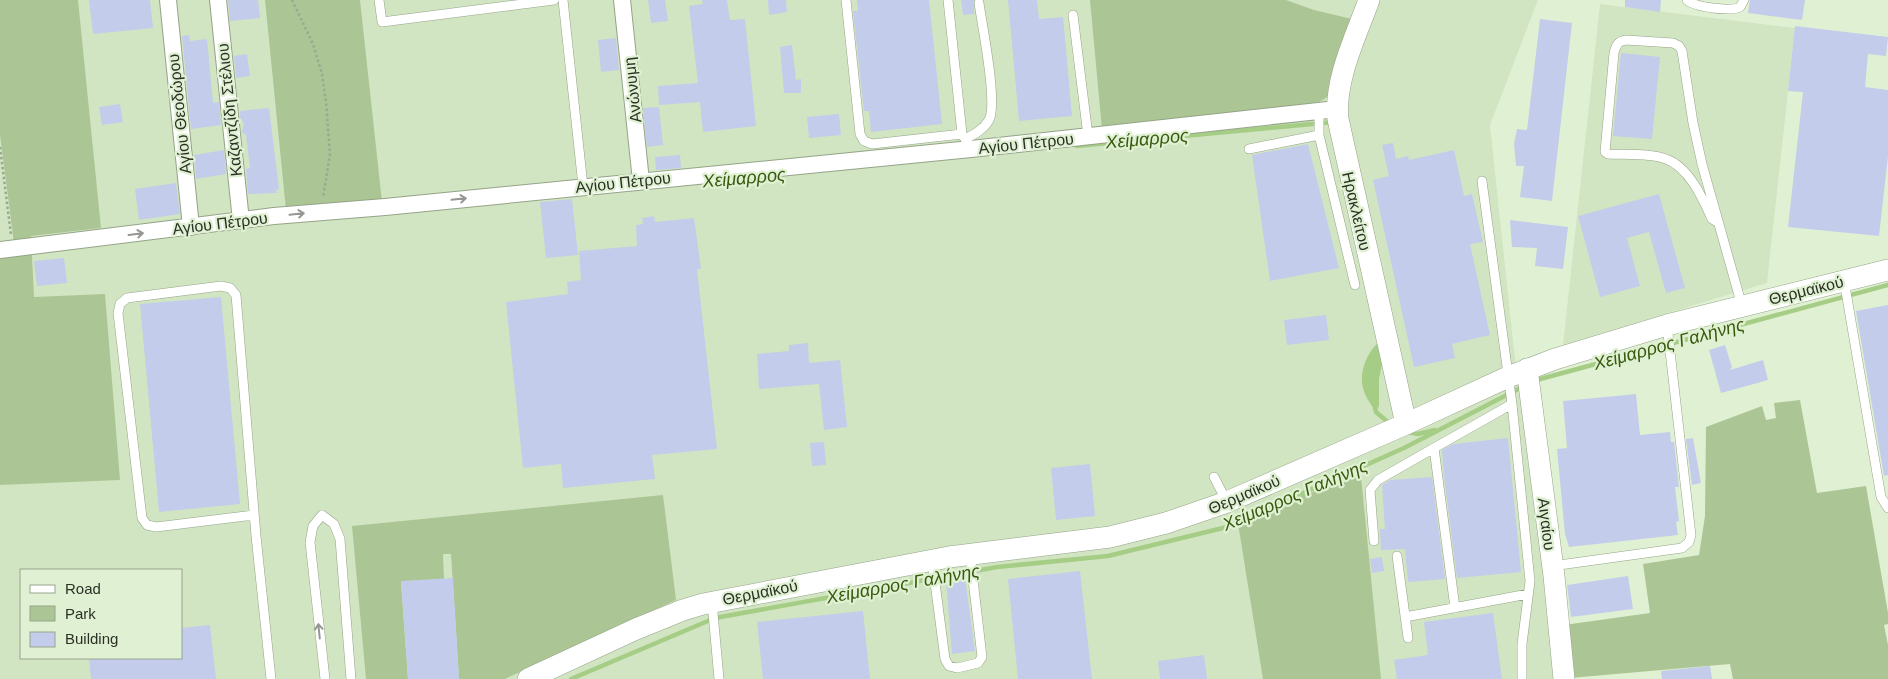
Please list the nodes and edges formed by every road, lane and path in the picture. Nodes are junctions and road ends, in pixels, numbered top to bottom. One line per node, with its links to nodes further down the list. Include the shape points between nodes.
1 (168, 0): 27 (street, Αγίου Θεοδώρου)
2 (218, 0): 25 (street, Καζαντζίδη Στέλιου)
3 (292, 0): 24 (path, via 313,44 326,102 330,154)
4 (379, 0): 5 (lane, via 382,22)
5 (554, 0)
6 (563, 0): 23 (lane)
7 (622, 0): 21 (street, Ανώνυμη)
8 (846, 0): 18 (lane, via 861,138 872,144)
9 (948, 0): 18 (lane)
10 (1369, 0): 15 (street, Ηρακλείτου)
11 (1687, 0): 12 (lane, via 1695,5 1732,9 1740,7)
12 (1744, 0)
13 (979, 3): 18 (lane, via 993,107 982,129)
14 (1073, 15): 17 (lane)
15 (1328, 110): 16 (lane); 17 (street, Αγίου Πέτρου); 36 (street, Ηρακλείτου, via 1346,160)
16 (1319, 135): 20 (lane); 31 (lane)
17 (1088, 136): 18 (street, Αγίου Πέτρου)
18 (966, 140): 21 (street, Αγίου Πέτρου)
19 (0, 147): 28 (path)
20 (1249, 149)
21 (641, 180): 23 (street, Αγίου Πέτρου)
22 (1482, 181): 34 (lane)
23 (583, 186): 24 (street, Αγίου Πέτρου, one-way to 23)
24 (320, 212): 25 (street, Αγίου Πέτρου, one-way to 24)
25 (241, 221): 27 (street, Αγίου Πέτρου)
26 (1718, 222): 26 (lane, via 1698,147 1681,48 1673,43 1621,41 1614,53 1604,152 1670,161 1691,181 1712,219); 32 (lane)
27 (191, 227): 28 (street, Αγίου Πέτρου, one-way to 27)
28 (7, 250)
29 (1888, 270): 30 (street, Θερμαϊκού)
30 (1844, 280): 32 (street, Θερμαϊκού); 40 (lane, via 1881,497)
31 (1355, 285)
32 (1742, 306): 33 (street, Θερμαϊκού)
33 (1667, 325): 34 (street, Θερμαϊκού); 46 (lane, via 1690,542 1682,548)
34 (1518, 373): 35 (lane); 36 (street, Θερμαϊκού); 46 (street, Αιγαίου)
35 (1512, 404): 37 (lane); 47 (lane, via 1530,581)
36 (1406, 424): 39 (street, Θερμαϊκού)
37 (1434, 448): 42 (lane, via 1372,486); 49 (lane)
38 (1214, 477): 39 (lane)
39 (1227, 502): 43 (street, Θερμαϊκού, via 1128,534)
40 (1888, 508)
41 (254, 515): 41 (lane, via 236,295 230,288 221,286 126,298 118,313 142,518 147,525 156,527); 52 (lane)
42 (1374, 541)
43 (970, 554): 45 (street, Θερμαϊκού); 45 (lane, via 982,657 978,664 953,668 945,659)
44 (1397, 556): 50 (lane)
45 (932, 560): 48 (street, Θερμαϊκού)
46 (1552, 566): 58 (street, Αιγαίου)
47 (1528, 594): 49 (lane); 57 (lane)
48 (712, 602): 55 (street, Θερμαϊκού, via 666,616); 56 (lane)
49 (1455, 608): 50 (lane)
50 (1405, 617): 51 (lane)
51 (1408, 638)
52 (271, 679)
53 (325, 679): 54 (lane, one-way to 54, via 310,542 313,526 322,515 334,524 340,539)
54 (351, 679)
55 (528, 679)
56 (719, 679)
57 (1522, 679)
58 (1564, 679)

